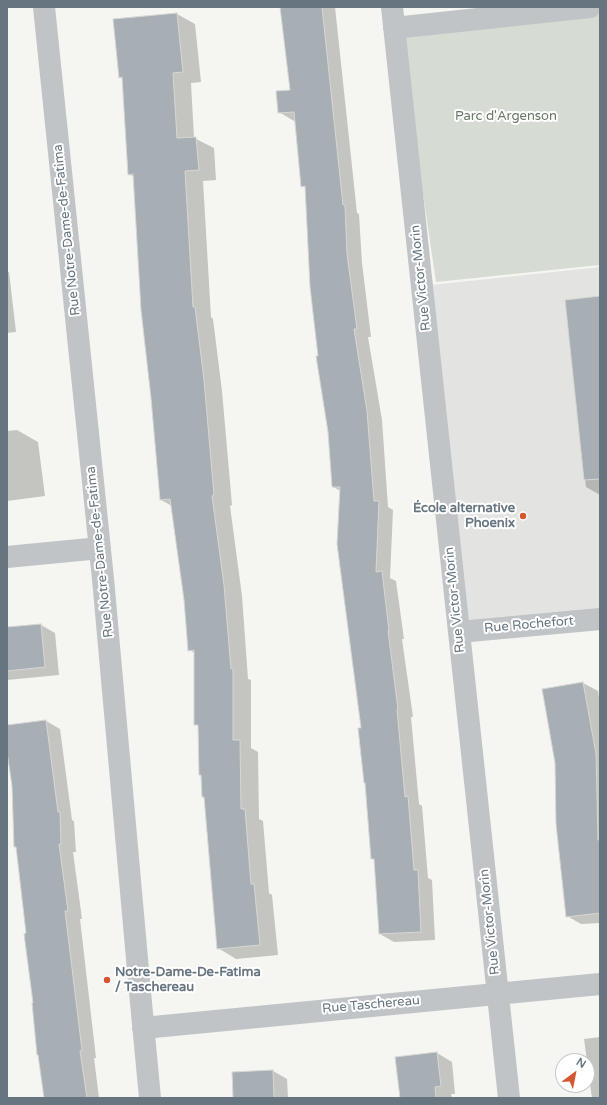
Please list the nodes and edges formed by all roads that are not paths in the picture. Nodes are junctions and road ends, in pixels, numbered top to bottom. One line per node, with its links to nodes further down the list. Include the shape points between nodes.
1 (44, 7): 5 (street, Rue Notre-Dame-de-Fatima)
2 (392, 7): 4 (street, Rue Victor-Morin)
3 (590, 7): 4 (street)
4 (394, 28): 8 (street, Rue Victor-Morin)
5 (100, 548): 6 (street); 11 (street, Rue Notre-Dame-de-Fatima)
6 (7, 557)
7 (600, 619): 8 (street, Rue Rochefort)
8 (459, 632): 10 (street, Rue Victor-Morin)
9 (600, 984): 10 (street, Rue Taschereau)
10 (497, 994): 11 (street, Rue Taschereau); 13 (street, Rue Victor-Morin)
11 (143, 1028): 12 (street, Rue Notre-Dame-de-Fatima)
12 (150, 1098)
13 (509, 1098)

